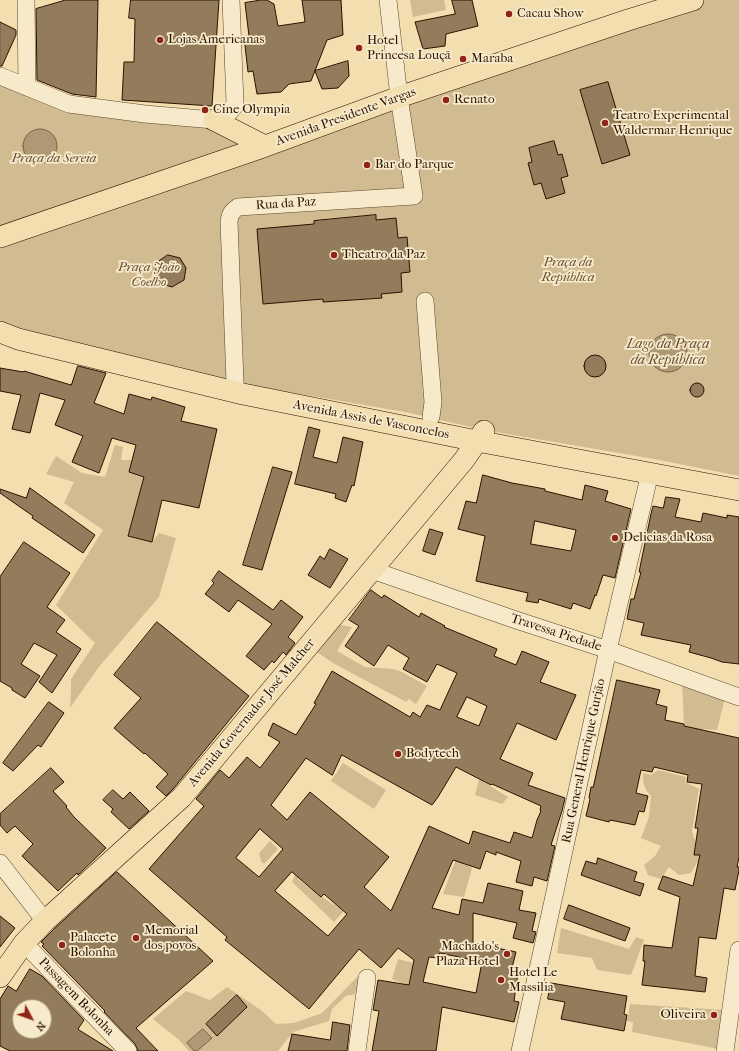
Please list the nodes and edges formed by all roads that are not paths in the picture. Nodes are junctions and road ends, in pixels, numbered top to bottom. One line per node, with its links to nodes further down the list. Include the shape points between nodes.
1 (26, 0): 6 (street)
2 (231, 0): 8 (street, via 235,102 225,117)
3 (388, 0): 7 (street)
4 (693, 0): 7 (main road, Avenida Presidente Vargas)
5 (0, 76): 6 (street)
6 (27, 86): 8 (street, via 69,104)
7 (399, 96): 9 (main road, Avenida Presidente Vargas); 13 (street, Rua da Paz, via 414,196 238,207 230,214)
8 (214, 120): 9 (main road)
9 (265, 146): 10 (main road, Avenida Presidente Vargas)
10 (0, 237)
11 (425, 302): 14 (street, via 433,402)
12 (3, 333): 13 (main road, Avenida Assis de Vasconcelos, via 18,333); 15 (main road, Avenida Assis de Vasconcelos, via 18,339 243,394)
13 (235, 383): 14 (main road, Avenida Assis de Vasconcelos)
14 (431, 417): 15 (main road, Avenida Assis de Vasconcelos)
15 (481, 435): 16 (main road, Avenida Assis de Vasconcelos); 17 (main road, Avenida Assis de Vasconcelos, via 654,459); 19 (main road, Avenida Governador José Malcher, via 464,460)
16 (650, 472): 18 (main road, Avenida Assis de Vasconcelos); 20 (street, Rua General Henrique Gurjão)
17 (739, 476)
18 (739, 490)
19 (372, 570): 20 (street, Travessa Piedade); 23 (main road, Avenida Governador José Malcher, via 182,797)
20 (608, 650): 21 (street, Travessa Piedade); 30 (street, Rua General Henrique Gurjão)
21 (739, 697)
22 (0, 863): 23 (street)
23 (45, 921): 24 (main road, Avenida Governador José Malcher)
24 (24, 943): 26 (main road, Avenida Governador José Malcher); 28 (street, Passagem Bolonha)
25 (739, 950): 31 (street)
26 (0, 977)
27 (367, 978): 29 (street)
28 (128, 1051)
29 (357, 1051)
30 (520, 1051)
31 (725, 1051)

